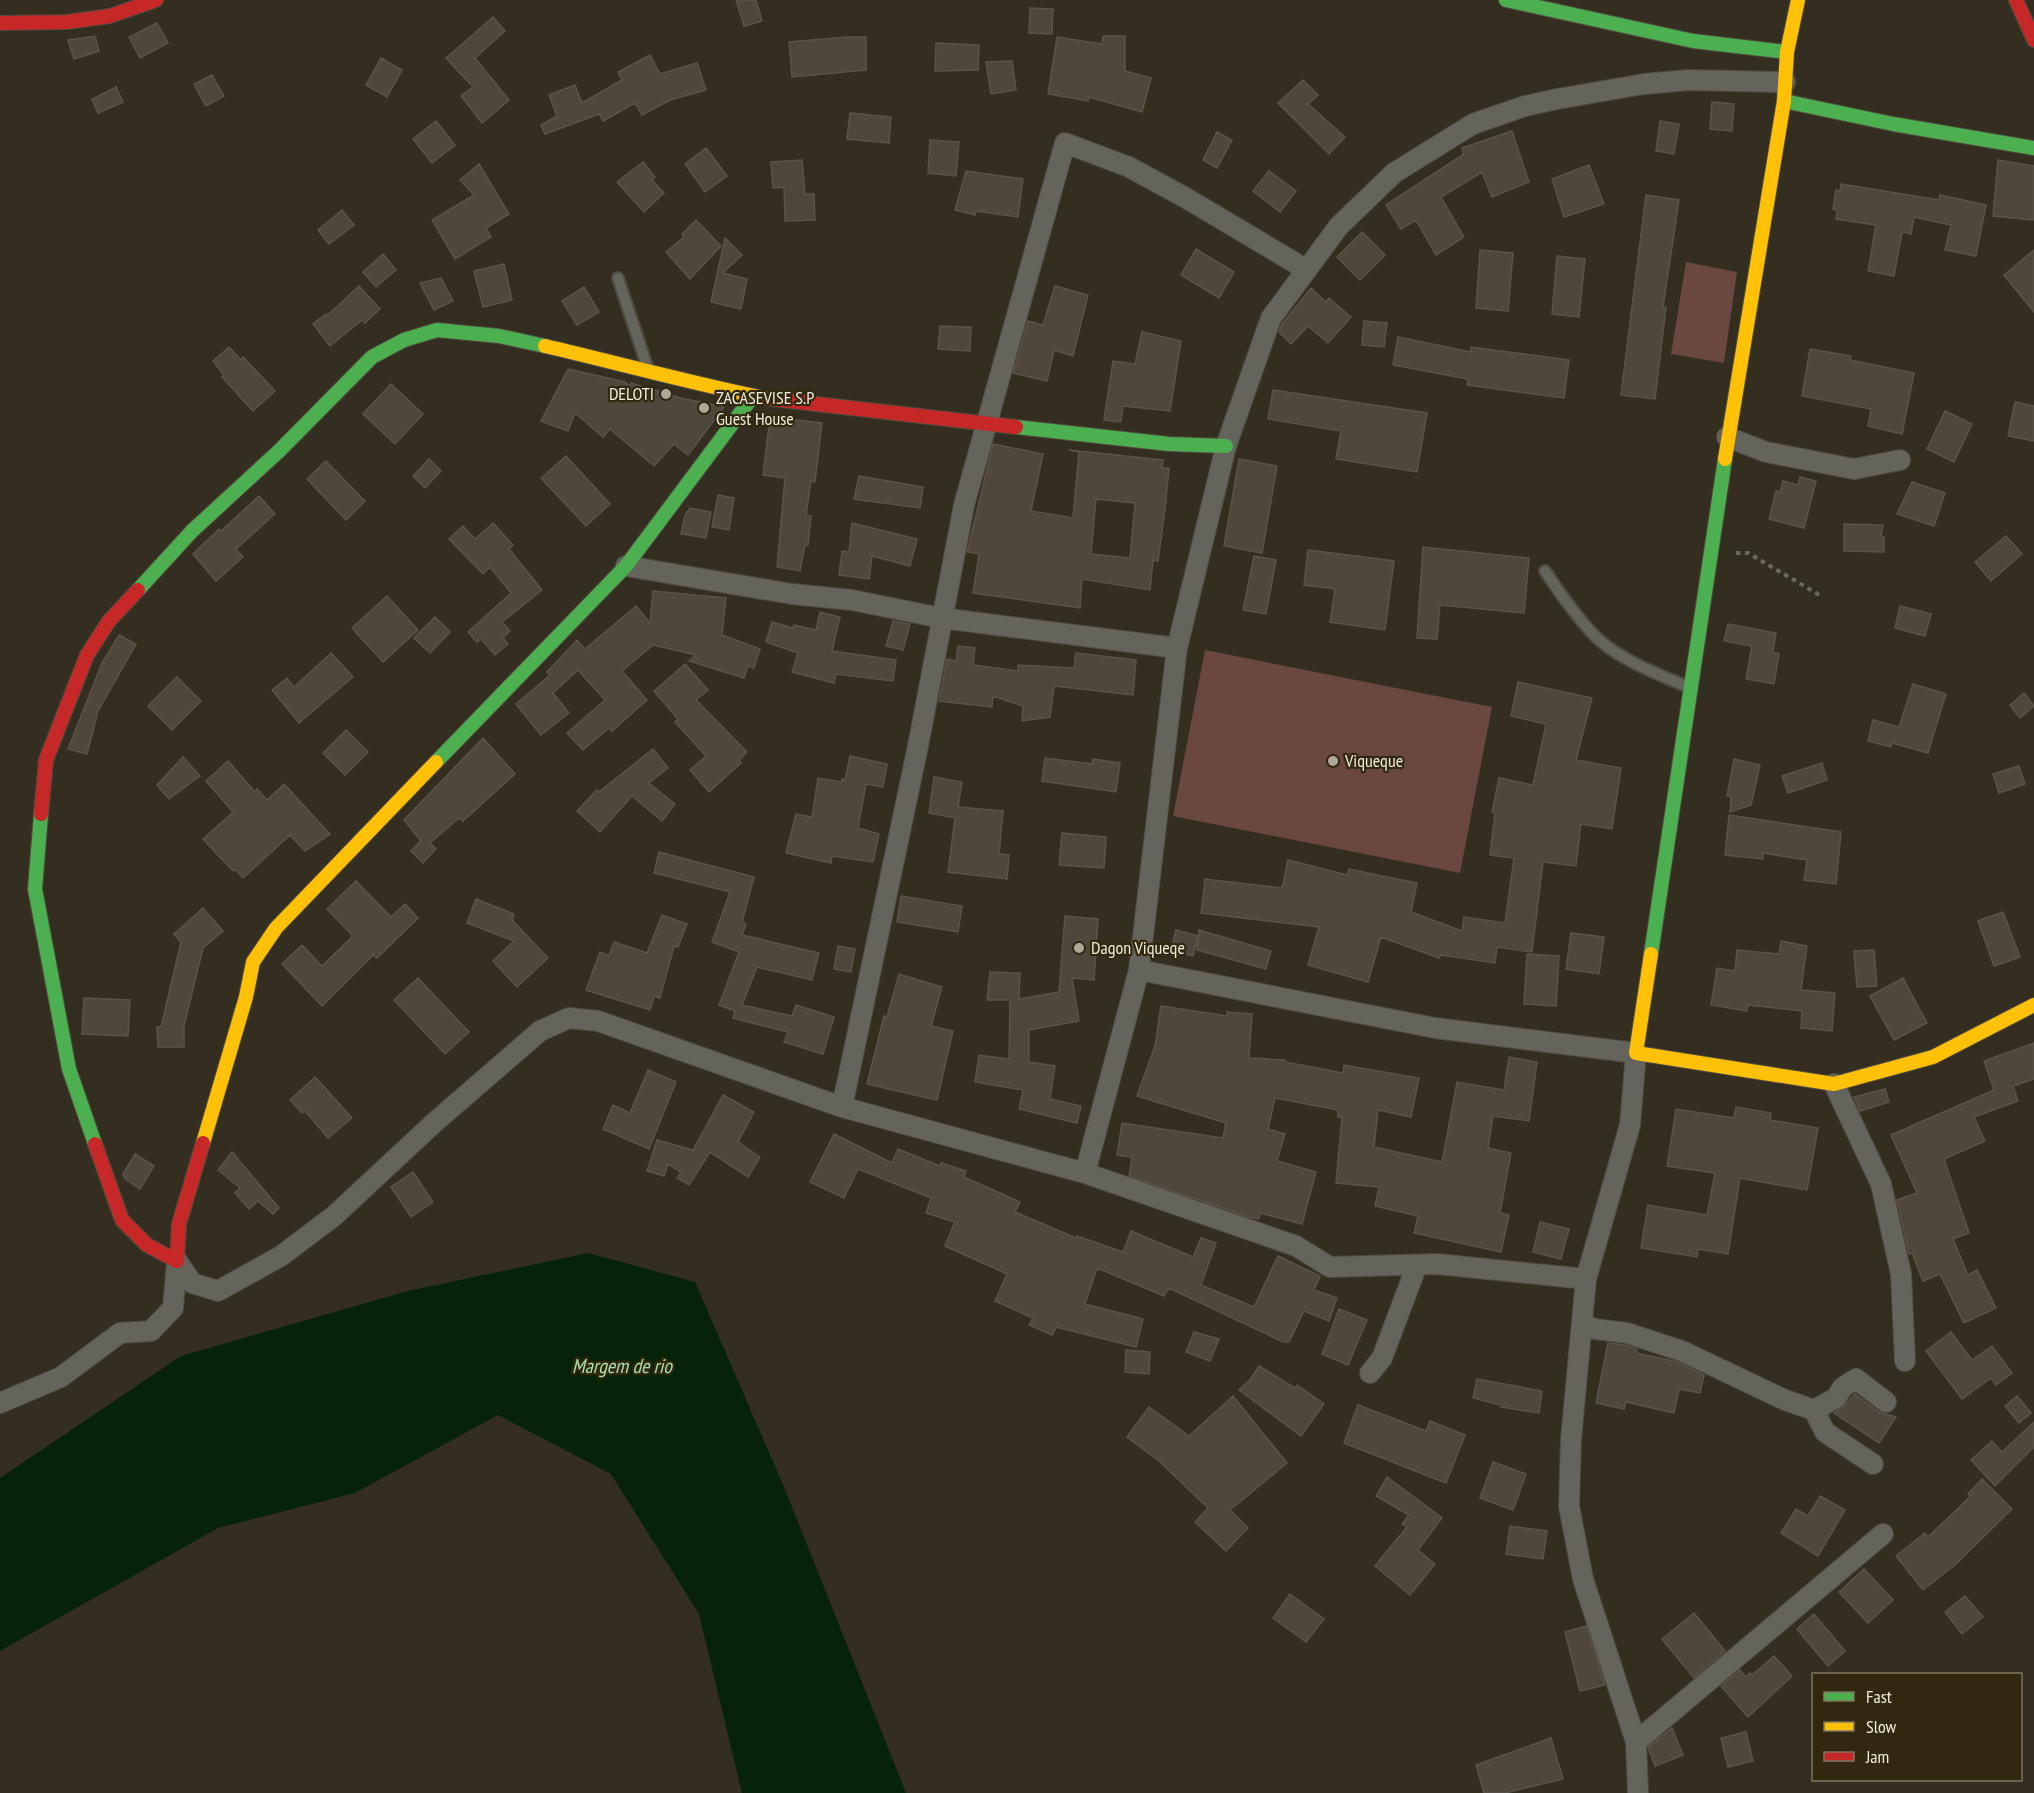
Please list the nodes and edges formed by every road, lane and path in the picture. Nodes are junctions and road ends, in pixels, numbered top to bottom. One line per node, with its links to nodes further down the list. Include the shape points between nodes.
1 (156, 0): 6 (street, via 110,15 67,22)
2 (1506, 0): 5 (street)
3 (1798, 0): 8 (street)
4 (2016, 0): 7 (street)
5 (1527, 2): 8 (street, via 1693,41)
6 (0, 23)
7 (2034, 40)
8 (1787, 52): 9 (street)
9 (1785, 92): 10 (street, via 1893,124); 11 (street, via 1688,80 1644,84 1557,99 1473,124 1394,173 1339,226); 16 (street)
10 (2034, 148)
11 (1307, 270): 15 (street, via 1129,167 1065,143); 17 (street, via 1271,318)
12 (618, 278): 13 (lane)
13 (648, 370): 14 (street); 32 (street, via 499,336 437,330 404,340 372,357 192,531 109,621 87,655 46,760 35,889 69,1069 122,1220 147,1245)
14 (753, 396): 15 (street); 20 (street)
15 (985, 424): 17 (street, via 1169,444); 23 (street)
16 (1727, 436): 18 (street, via 1766,452 1854,469); 19 (street)
17 (1226, 446): 24 (street)
18 (1900, 460)
19 (1711, 552): 22 (path, via 1748,553); 25 (street)
20 (626, 566): 23 (street, via 852,600); 32 (street, via 276,928 253,962 179,1224)
21 (1545, 572): 25 (lane, via 1569,607 1599,639 1640,666)
22 (1823, 597)
23 (941, 618): 24 (street); 30 (street)
24 (1177, 648): 26 (street)
25 (1691, 689): 28 (street)
26 (1138, 970): 28 (street, via 1435,1028); 31 (street)
27 (2034, 1005): 29 (street, via 1933,1057)
28 (1636, 1053): 29 (street); 34 (street, via 1630,1125)
29 (1834, 1084): 36 (street, via 1881,1184 1901,1274)
30 (842, 1107): 31 (street); 32 (street, via 598,1021 569,1018 540,1031 334,1216 281,1256 218,1291 192,1283)
31 (1085, 1173): 33 (street, via 1296,1246 1330,1267)
32 (177, 1261): 39 (street, via 173,1308 151,1331 120,1334 61,1377)
33 (1417, 1265): 34 (street); 37 (street, via 1382,1358)
34 (1586, 1279): 35 (street)
35 (1582, 1324): 40 (street, via 1627,1333 1682,1351); 43 (street, via 1569,1506 1583,1579)
36 (1905, 1361)
37 (1370, 1373)
38 (1886, 1402): 40 (street, via 1856,1378 1836,1398)
39 (0, 1403)
40 (1814, 1410): 41 (street, via 1825,1432)
41 (1873, 1464)
42 (1883, 1534): 43 (street)
43 (1636, 1742): 44 (street)
44 (1638, 1793)

